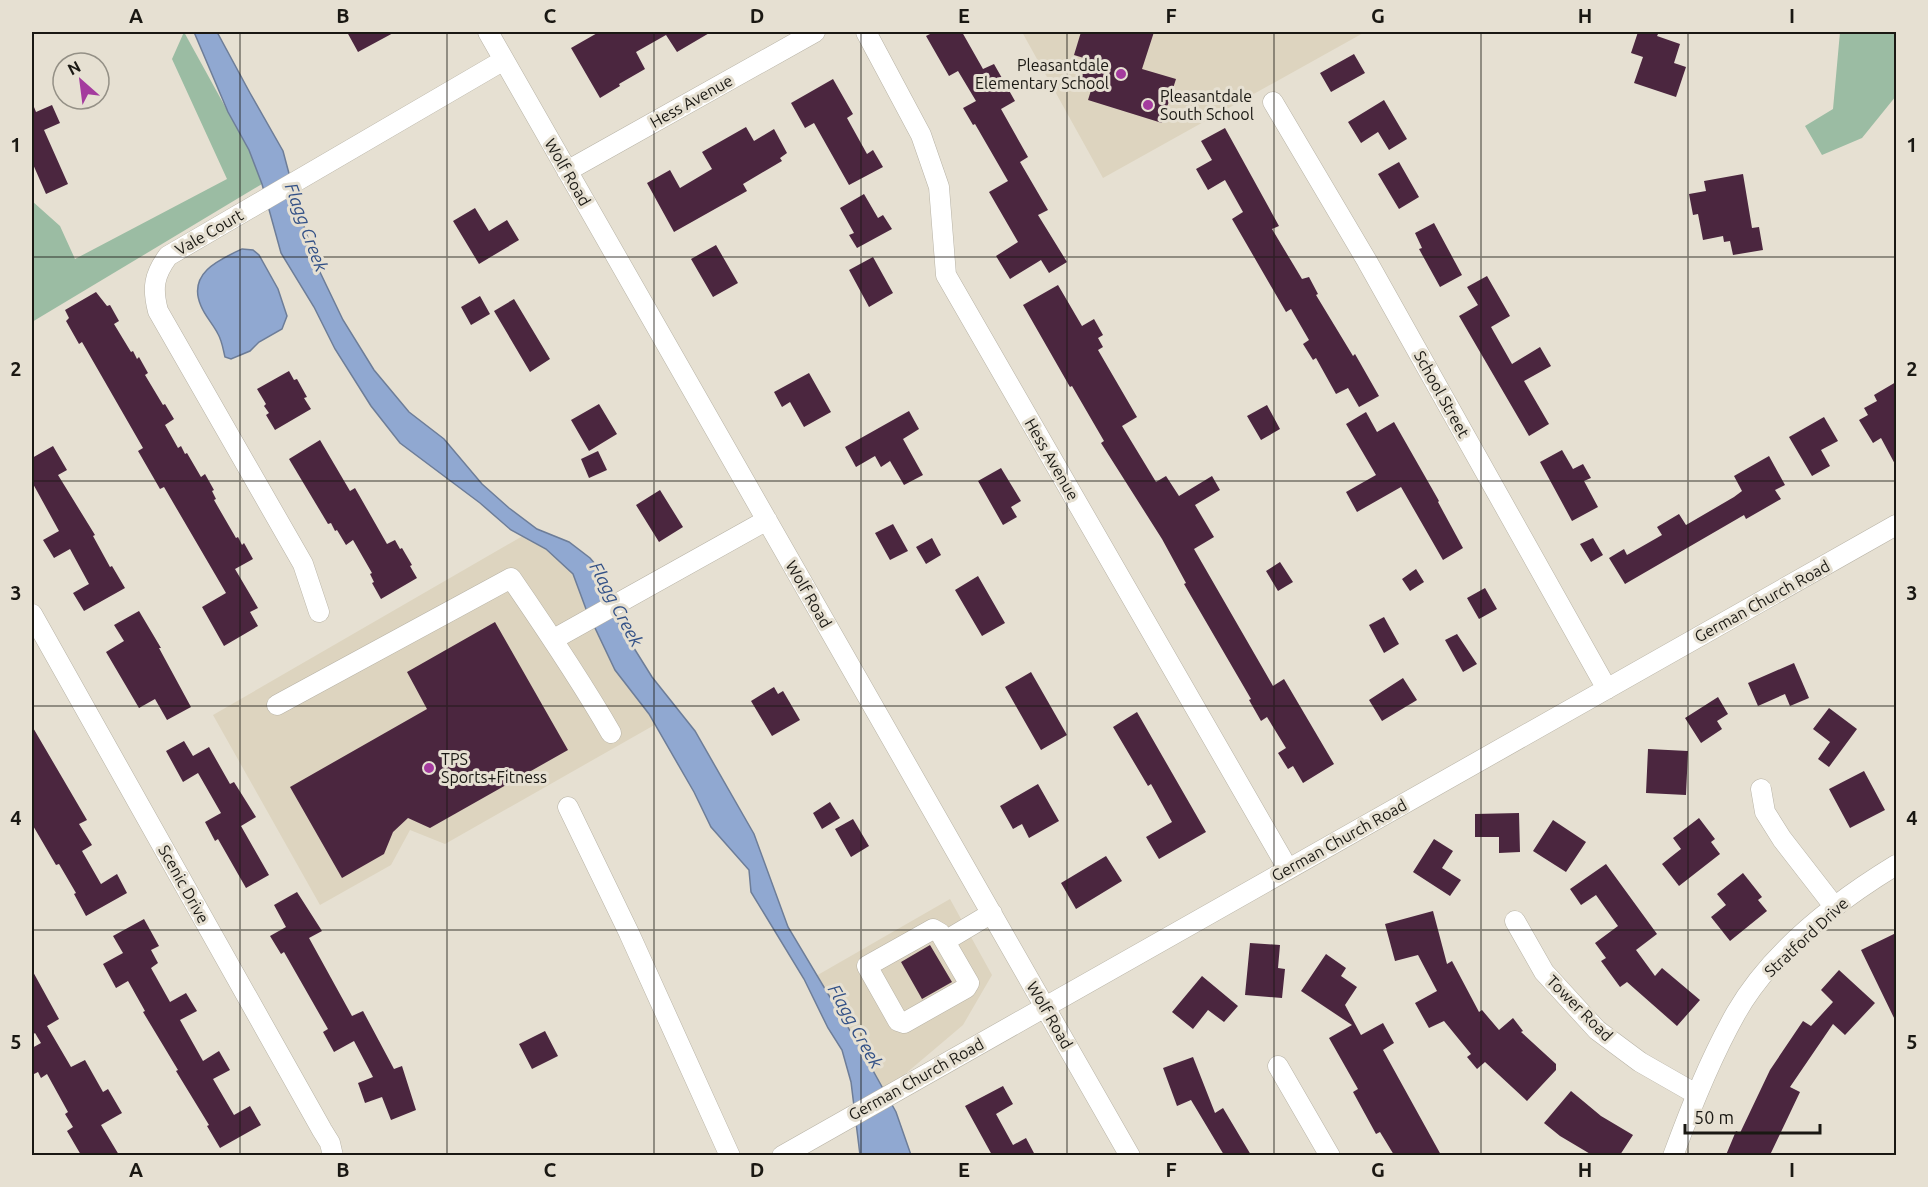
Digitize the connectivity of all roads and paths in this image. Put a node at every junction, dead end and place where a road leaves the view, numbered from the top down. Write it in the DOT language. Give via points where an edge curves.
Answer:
graph roads {
  1 [pos="488,32"];
  2 [pos="815,32"];
  3 [pos="866,32"];
  4 [pos="504,60"];
  5 [pos="1273,102"];
  6 [pos="567,171"];
  7 [pos="767,520"];
  8 [pos="1896,525"];
  9 [pos="319,612"];
  10 [pos="32,614"];
  11 [pos="561,634"];
  12 [pos="1607,688"];
  13 [pos="277,705"];
  14 [pos="611,733"];
  15 [pos="1761,789"];
  16 [pos="568,807"];
  17 [pos="1896,866"];
  18 [pos="1287,869"];
  19 [pos="1834,906"];
  20 [pos="992,913"];
  21 [pos="1515,921"];
  22 [pos="943,937"];
  23 [pos="1045,1006"];
  24 [pos="1278,1065"];
  25 [pos="1696,1094"];
  26 [pos="333,1155"];
  27 [pos="730,1155"];
  28 [pos="782,1155"];
  29 [pos="1130,1155"];
  30 [pos="1330,1155"];
  31 [pos="1672,1155"];
  1 -- 4 [label="street, Wolf Road"];
  2 -- 6 [label="street, Hess Avenue"];
  3 -- 18 [label="street, Hess Avenue" via="921,135 939,187 946,275"];
  4 -- 6 [label="street, Wolf Road"];
  4 -- 9 [label="street, Vale Court" via="168,256 158,269 154,294 158,310 303,564"];
  5 -- 12 [label="street, School Street"];
  6 -- 7 [label="street, Wolf Road"];
  7 -- 11 [label="street"];
  7 -- 20 [label="street, Wolf Road"];
  8 -- 12 [label="street, German Church Road"];
  10 -- 26 [label="street, Scenic Drive"];
  11 -- 13 [label="street" via="511,578"];
  11 -- 14 [label="street" via="583,685"];
  12 -- 18 [label="street, German Church Road"];
  15 -- 19 [label="street" via="1765,812"];
  16 -- 27 [label="street"];
  17 -- 19 [label="street, Stratford Drive"];
  18 -- 23 [label="street, German Church Road"];
  19 -- 25 [label="street, Stratford Drive" via="1761,978 1737,1012"];
  20 -- 22 [label="street"];
  20 -- 23 [label="street, Wolf Road"];
  21 -- 25 [label="street, Tower Road" via="1544,972 1597,1030 1640,1062"];
  22 -- 22 [label="street" via="969,983 904,1023 898,1021 867,966 933,929"];
  23 -- 28 [label="street, German Church Road"];
  23 -- 29 [label="street, Wolf Road"];
  24 -- 30 [label="street"];
  25 -- 31 [label="street, Stratford Drive"];
}
